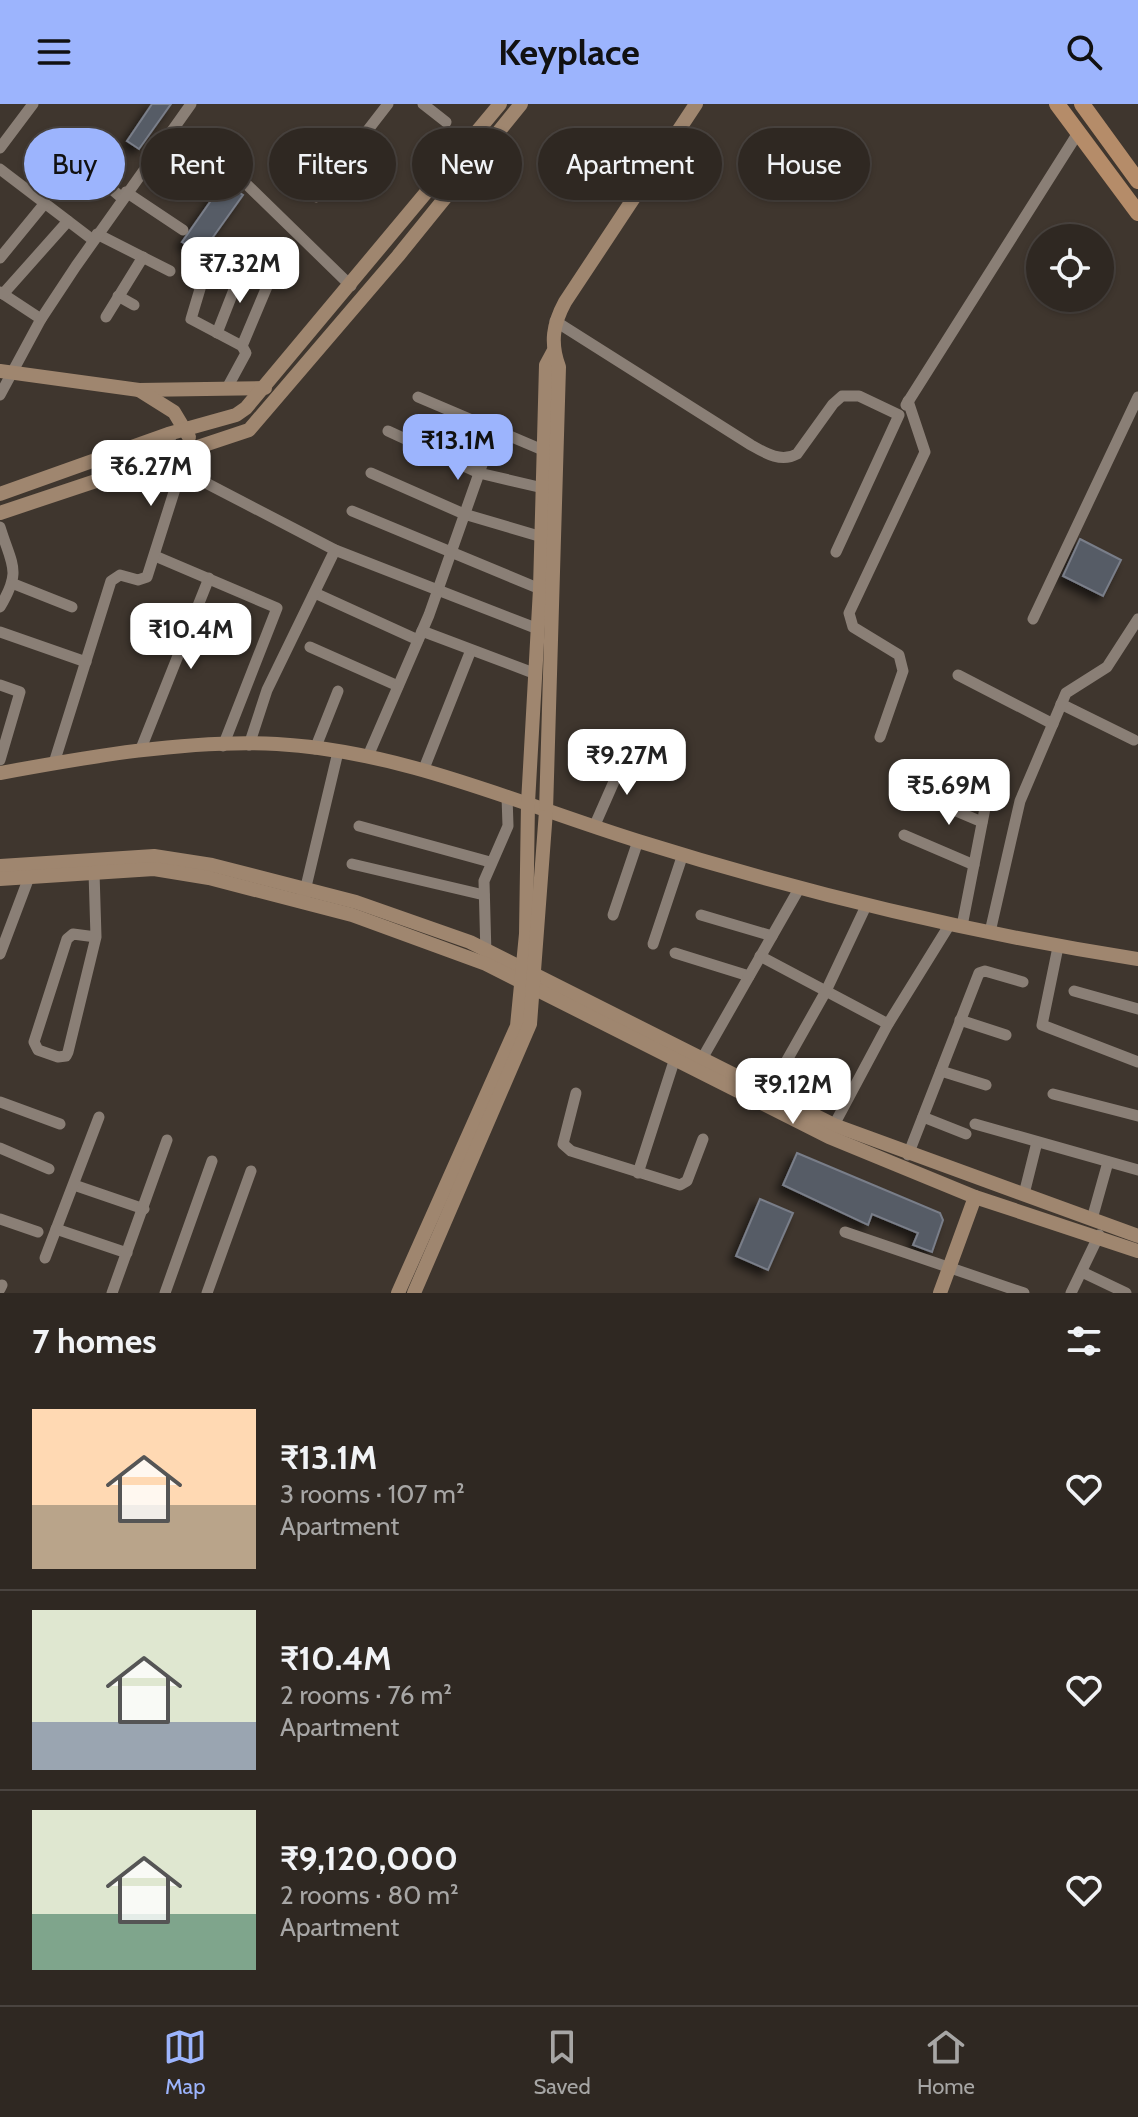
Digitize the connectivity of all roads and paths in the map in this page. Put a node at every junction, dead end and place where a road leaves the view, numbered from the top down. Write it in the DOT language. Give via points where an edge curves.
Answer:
graph roads {
  1 [pos="33,104"];
  2 [pos="191,104"];
  3 [pos="388,104"];
  4 [pos="423,104"];
  5 [pos="500,104"];
  6 [pos="521,104"];
  7 [pos="696,104"];
  8 [pos="1057,104"];
  9 [pos="1082,104"];
  10 [pos="446,122"];
  11 [pos="173,128"];
  12 [pos="369,128"];
  13 [pos="1078,133"];
  14 [pos="0,148"];
  15 [pos="0,169"];
  16 [pos="141,171"];
  17 [pos="1138,181"];
  18 [pos="253,191"];
  19 [pos="125,194"];
  20 [pos="125,196"];
  21 [pos="121,200"];
  22 [pos="45,203"];
  23 [pos="1138,213"];
  24 [pos="68,221"];
  25 [pos="183,230"];
  26 [pos="95,237"];
  27 [pos="143,257"];
  28 [pos="0,258"];
  29 [pos="170,271"];
  30 [pos="271,277"];
  31 [pos="237,282"];
  32 [pos="351,286"];
  33 [pos="200,289"];
  34 [pos="2,293"];
  35 [pos="118,296"];
  36 [pos="134,305"];
  37 [pos="106,317"];
  38 [pos="41,319"];
  39 [pos="555,321"];
  40 [pos="217,333"];
  41 [pos="242,346"];
  42 [pos="553,352"];
  43 [pos="7,371"];
  44 [pos="227,388"];
  45 [pos="265,388"];
  46 [pos="139,390"];
  47 [pos="0,395"];
  48 [pos="418,397"];
  49 [pos="1138,397"];
  50 [pos="908,401"];
  51 [pos="899,415"];
  52 [pos="495,428"];
  53 [pos="187,431"];
  54 [pos="388,431"];
  55 [pos="168,434"];
  56 [pos="193,448"];
  57 [pos="545,451"];
  58 [pos="175,454"];
  59 [pos="181,470"];
  60 [pos="371,473"];
  61 [pos="479,473"];
  62 [pos="543,488"];
  63 [pos="0,494"];
  64 [pos="352,511"];
  65 [pos="0,513"];
  66 [pos="464,514"];
  67 [pos="0,527"];
  68 [pos="542,537"];
  69 [pos="335,550"];
  70 [pos="450,552"];
  71 [pos="836,552"];
  72 [pos="155,556"];
  73 [pos="209,578"];
  74 [pos="14,584"];
  75 [pos="540,589"];
  76 [pos="437,591"];
  77 [pos="317,594"];
  78 [pos="0,607"];
  79 [pos="72,607"];
  80 [pos="1033,619"];
  81 [pos="1138,619"];
  82 [pos="538,629"];
  83 [pos="0,632"];
  84 [pos="420,636"];
  85 [pos="310,647"];
  86 [pos="471,650"];
  87 [pos="86,662"];
  88 [pos="536,674"];
  89 [pos="958,675"];
  90 [pos="0,685"];
  91 [pos="398,686"];
  92 [pos="338,691"];
  93 [pos="1061,704"];
  94 [pos="1053,724"];
  95 [pos="880,737"];
  96 [pos="1134,740"];
  97 [pos="249,745"];
  98 [pos="223,746"];
  99 [pos="315,749"];
  100 [pos="140,751"];
  101 [pos="338,752"];
  102 [pos="627,752"];
  103 [pos="368,756"];
  104 [pos="0,760"];
  105 [pos="54,763"];
  106 [pos="423,771"];
  107 [pos="0,773"];
  108 [pos="507,796"];
  109 [pos="930,800"];
  110 [pos="528,803"];
  111 [pos="986,803"];
  112 [pos="546,811"];
  113 [pos="982,822"];
  114 [pos="359,826"];
  115 [pos="594,827"];
  116 [pos="904,835"];
  117 [pos="638,841"];
  118 [pos="683,854"];
  119 [pos="490,862"];
  120 [pos="352,864"];
  121 [pos="974,865"];
  122 [pos="0,866"];
  123 [pos="31,871"];
  124 [pos="94,872"];
  125 [pos="0,879"];
  126 [pos="800,887"];
  127 [pos="304,895"];
  128 [pos="484,895"];
  129 [pos="866,906"];
  130 [pos="613,915"];
  131 [pos="701,915"];
  132 [pos="956,925"];
  133 [pos="990,932"];
  134 [pos="772,936"];
  135 [pos="96,937"];
  136 [pos="653,944"];
  137 [pos="1058,947"];
  138 [pos="675,953"];
  139 [pos="0,954"];
  140 [pos="760,956"];
  141 [pos="486,957"];
  142 [pos="1138,959"];
  143 [pos="521,974"];
  144 [pos="749,976"];
  145 [pos="536,982"];
  146 [pos="1023,982"];
  147 [pos="826,991"];
  148 [pos="1074,991"];
  149 [pos="1138,1009"];
  150 [pos="960,1020"];
  151 [pos="888,1024"];
  152 [pos="1006,1035"];
  153 [pos="676,1054"];
  154 [pos="1138,1062"];
  155 [pos="699,1064"];
  156 [pos="941,1071"];
  157 [pos="986,1085"];
  158 [pos="769,1092"];
  159 [pos="576,1093"];
  160 [pos="1053,1094"];
  161 [pos="0,1102"];
  162 [pos="1138,1116"];
  163 [pos="99,1117"];
  164 [pos="923,1117"];
  165 [pos="60,1124"];
  166 [pos="975,1124"];
  167 [pos="834,1125"];
  168 [pos="966,1134"];
  169 [pos="703,1139"];
  170 [pos="167,1140"];
  171 [pos="1037,1142"];
  172 [pos="0,1148"];
  173 [pos="908,1155"];
  174 [pos="212,1161"];
  175 [pos="1108,1162"];
  176 [pos="49,1169"];
  177 [pos="1138,1170"];
  178 [pos="251,1171"];
  179 [pos="638,1173"];
  180 [pos="74,1185"];
  181 [pos="1024,1194"];
  182 [pos="975,1197"];
  183 [pos="144,1209"];
  184 [pos="0,1219"];
  185 [pos="1092,1219"];
  186 [pos="56,1229"];
  187 [pos="38,1232"];
  188 [pos="845,1232"];
  189 [pos="1099,1235"];
  190 [pos="1138,1236"];
  191 [pos="1138,1251"];
  192 [pos="127,1253"];
  193 [pos="45,1258"];
  194 [pos="950,1267"];
  195 [pos="1082,1272"];
  196 [pos="112,1293"];
  197 [pos="165,1293"];
  198 [pos="207,1293"];
  199 [pos="398,1293"];
  200 [pos="414,1293"];
  201 [pos="940,1293"];
  202 [pos="1024,1293"];
  203 [pos="1071,1293"];
  204 [pos="1126,1293"];
  1 -- 14 [label="street"];
  2 -- 11 [label="street"];
  3 -- 12 [label="street"];
  4 -- 10 [label="street"];
  5 -- 32 [label="street"];
  6 -- 56 [label="street" via="263,417 234,438"];
  7 -- 39 [label="street"];
  8 -- 13 [label="main road"];
  9 -- 17 [label="main road"];
  13 -- 23 [label="main road"];
  13 -- 50 [label="street"];
  15 -- 22 [label="street"];
  16 -- 19 [label="street"];
  18 -- 32 [label="street"];
  20 -- 25 [label="street"];
  21 -- 26 [label="street"];
  22 -- 24 [label="street"];
  22 -- 28 [label="street"];
  24 -- 26 [label="street"];
  24 -- 34 [label="street"];
  26 -- 27 [label="street"];
  26 -- 38 [label="street"];
  27 -- 29 [label="street"];
  27 -- 35 [label="street"];
  30 -- 41 [label="street"];
  31 -- 40 [label="street"];
  32 -- 45 [label="street"];
  33 -- 40 [label="street" via="191,319"];
  34 -- 38 [label="street"];
  35 -- 36 [label="street"];
  35 -- 37 [label="street"];
  38 -- 43 [label="street"];
  39 -- 42 [label="street"];
  39 -- 51 [label="street" via="778,458 797,454 842,396 859,396"];
  40 -- 41 [label="street"];
  41 -- 44 [label="street" via="244,358"];
  42 -- 57 [label="street" via="546,365"];
  42 -- 112 [label="street" via="559,367"];
  43 -- 46 [label="street"];
  43 -- 47 [label="street"];
  44 -- 45 [label="street"];
  44 -- 46 [label="street"];
  45 -- 53 [label="street" via="236,415"];
  46 -- 53 [label="street" via="174,412"];
  48 -- 52 [label="street"];
  49 -- 80 [label="street"];
  50 -- 51 [label="street"];
  50 -- 95 [label="street" via="925,452 849,613 853,627 899,655 903,671"];
  51 -- 71 [label="street"];
  52 -- 57 [label="street"];
  52 -- 61 [label="street"];
  53 -- 55 [label="street"];
  53 -- 56 [label="street"];
  54 -- 61 [label="street"];
  55 -- 58 [label="street"];
  55 -- 63 [label="street"];
  56 -- 58 [label="street"];
  57 -- 62 [label="street"];
  58 -- 59 [label="street"];
  58 -- 65 [label="street"];
  59 -- 69 [label="street"];
  59 -- 72 [label="street"];
  60 -- 66 [label="street"];
  61 -- 62 [label="street"];
  61 -- 66 [label="street"];
  62 -- 68 [label="street"];
  64 -- 70 [label="street"];
  66 -- 68 [label="street"];
  66 -- 70 [label="street"];
  67 -- 74 [label="street"];
  68 -- 75 [label="street"];
  69 -- 76 [label="street"];
  69 -- 77 [label="street"];
  70 -- 75 [label="street"];
  70 -- 76 [label="street"];
  72 -- 73 [label="street"];
  72 -- 87 [label="street" via="143,580 114,577"];
  73 -- 98 [label="street" via="277,608"];
  73 -- 100 [label="street"];
  74 -- 78 [label="street"];
  74 -- 79 [label="street"];
  75 -- 82 [label="street"];
  76 -- 82 [label="street"];
  76 -- 84 [label="street"];
  77 -- 84 [label="street"];
  77 -- 97 [label="street" via="267,690"];
  81 -- 93 [label="street" via="1107,667 1066,693"];
  82 -- 88 [label="street"];
  83 -- 87 [label="street"];
  84 -- 86 [label="street"];
  84 -- 91 [label="street"];
  85 -- 91 [label="street"];
  86 -- 88 [label="street"];
  86 -- 106 [label="street"];
  87 -- 105 [label="street"];
  88 -- 110 [label="street"];
  89 -- 94 [label="street"];
  90 -- 104 [label="street" via="20,692"];
  91 -- 103 [label="street"];
  92 -- 99 [label="street"];
  93 -- 94 [label="street"];
  93 -- 96 [label="street"];
  94 -- 133 [label="street" via="1020,801"];
  97 -- 98 [label="street"];
  97 -- 99 [label="street"];
  98 -- 100 [label="street"];
  99 -- 101 [label="street"];
  100 -- 105 [label="street"];
  101 -- 103 [label="street"];
  101 -- 127 [label="street"];
  102 -- 115 [label="street"];
  103 -- 106 [label="street"];
  105 -- 107 [label="street"];
  106 -- 108 [label="street"];
  108 -- 110 [label="street"];
  108 -- 119 [label="street" via="508,826"];
  109 -- 113 [label="street"];
  110 -- 112 [label="street"];
  110 -- 143 [label="street"];
  111 -- 113 [label="street"];
  112 -- 115 [label="street"];
  112 -- 145 [label="street"];
  113 -- 121 [label="street"];
  114 -- 119 [label="street"];
  115 -- 117 [label="street"];
  116 -- 121 [label="street"];
  117 -- 118 [label="street"];
  117 -- 130 [label="street"];
  118 -- 126 [label="street"];
  118 -- 136 [label="street"];
  119 -- 128 [label="street"];
  120 -- 128 [label="street"];
  121 -- 132 [label="street"];
  122 -- 123 [label="street"];
  123 -- 124 [label="street"];
  123 -- 125 [label="street"];
  123 -- 127 [label="street" via="154,856 212,865"];
  123 -- 139 [label="street"];
  124 -- 127 [label="street" via="182,872"];
  124 -- 135 [label="street"];
  126 -- 129 [label="street"];
  126 -- 134 [label="street"];
  127 -- 141 [label="street"];
  128 -- 141 [label="street"];
  129 -- 132 [label="street"];
  129 -- 147 [label="street"];
  131 -- 134 [label="street"];
  132 -- 133 [label="street"];
  132 -- 151 [label="street"];
  133 -- 137 [label="street"];
  134 -- 140 [label="street"];
  135 -- 135 [label="street" via="73,934 67,939 34,1042 38,1050 66,1056"];
  137 -- 142 [label="street"];
  137 -- 154 [label="street" via="1042,1025"];
  138 -- 144 [label="street"];
  140 -- 144 [label="street"];
  140 -- 147 [label="street"];
  141 -- 143 [label="street"];
  143 -- 145 [label="street"];
  143 -- 199 [label="street" via="512,1038"];
  144 -- 155 [label="street"];
  145 -- 153 [label="street"];
  145 -- 200 [label="street" via="528,1033"];
  146 -- 150 [label="street" via="979,973"];
  147 -- 151 [label="street"];
  147 -- 158 [label="street"];
  148 -- 149 [label="street"];
  150 -- 152 [label="street"];
  150 -- 156 [label="street"];
  151 -- 167 [label="street"];
  153 -- 155 [label="street"];
  153 -- 179 [label="street"];
  155 -- 158 [label="street"];
  155 -- 182 [label="street" via="829,1137"];
  156 -- 157 [label="street"];
  156 -- 164 [label="street"];
  158 -- 167 [label="street"];
  159 -- 179 [label="street" via="564,1148"];
  160 -- 162 [label="street"];
  161 -- 165 [label="street"];
  163 -- 180 [label="street"];
  164 -- 168 [label="street"];
  164 -- 173 [label="street"];
  166 -- 171 [label="street"];
  167 -- 173 [label="street"];
  169 -- 179 [label="street" via="684,1184"];
  170 -- 183 [label="street"];
  171 -- 175 [label="street"];
  171 -- 181 [label="street"];
  172 -- 176 [label="street"];
  173 -- 181 [label="street"];
  174 -- 197 [label="street"];
  175 -- 177 [label="street"];
  175 -- 185 [label="street"];
  178 -- 198 [label="street"];
  180 -- 183 [label="street"];
  180 -- 186 [label="street"];
  181 -- 185 [label="street"];
  182 -- 189 [label="street"];
  182 -- 194 [label="street"];
  183 -- 192 [label="street"];
  184 -- 187 [label="street"];
  185 -- 190 [label="street"];
  186 -- 192 [label="street"];
  186 -- 193 [label="street"];
  188 -- 194 [label="street"];
  189 -- 191 [label="street"];
  189 -- 195 [label="street"];
  192 -- 196 [label="street"];
  194 -- 201 [label="street"];
  194 -- 202 [label="street"];
  195 -- 203 [label="street"];
  195 -- 204 [label="street"];
}
